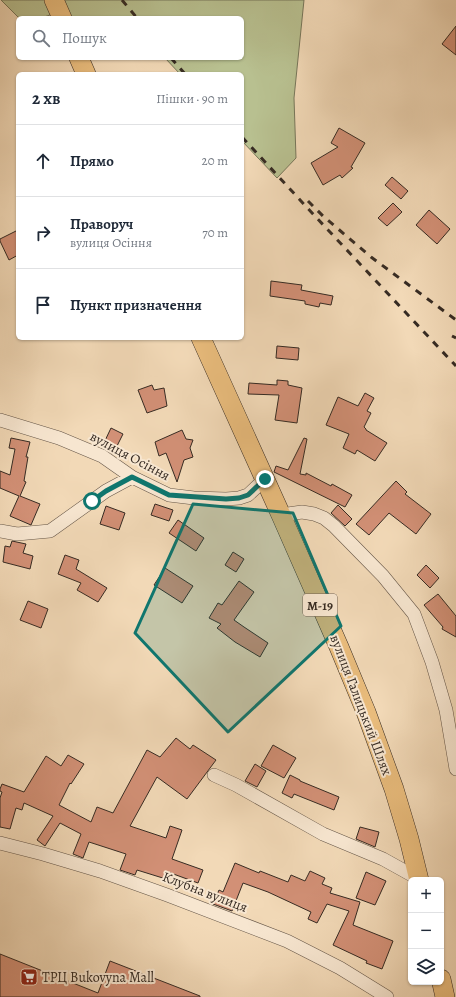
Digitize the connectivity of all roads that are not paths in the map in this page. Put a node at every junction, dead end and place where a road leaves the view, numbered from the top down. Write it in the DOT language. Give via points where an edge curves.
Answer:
graph roads {
  1 [pos="54,0"];
  2 [pos="61,16"];
  3 [pos="80,60"];
  4 [pos="85,72"];
  5 [pos="202,340"];
  6 [pos="0,420"];
  7 [pos="132,477"];
  8 [pos="265,479"];
  9 [pos="281,514"];
  10 [pos="0,532"];
  11 [pos="451,712"];
  12 [pos="456,769"];
  13 [pos="214,775"];
  14 [pos="0,843"];
  15 [pos="414,877"];
  16 [pos="418,877"];
  17 [pos="442,985"];
  18 [pos="387,997"];
  19 [pos="445,997"];
  1 -- 2 [label="highway"];
  3 -- 4 [label="highway"];
  5 -- 8 [label="highway, вулиця Галицький Шлях / М-19"];
  6 -- 7 [label="street, вулиця Осіння" via="59,438 102,456"];
  7 -- 8 [label="street, вулиця Осіння" via="169,495 226,499 248,495"];
  7 -- 10 [label="street" via="106,491 50,531 17,534"];
  8 -- 9 [label="highway, вулиця Галицький Шлях / М-19"];
  9 -- 11 [label="street" via="302,512 324,518 383,576 414,614"];
  9 -- 16 [label="highway, вулиця Галицький Шлях / М-19" via="366,712 394,789"];
  11 -- 12 [label="street"];
  13 -- 15 [label="street" via="323,834 383,860"];
  14 -- 18 [label="street, Клубна вулиця" via="100,871 287,941 340,968"];
  17 -- 19 [label="highway"];
}
